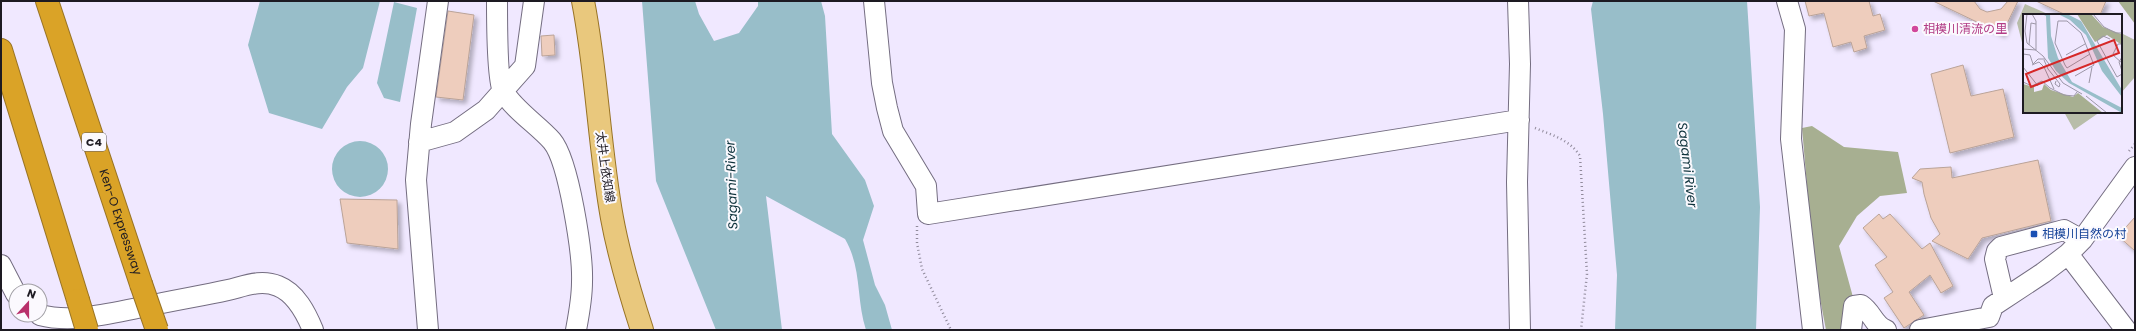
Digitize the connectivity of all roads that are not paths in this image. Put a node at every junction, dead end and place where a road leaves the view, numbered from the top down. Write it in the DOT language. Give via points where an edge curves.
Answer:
graph roads {
  1 [pos="47,1"];
  2 [pos="438,1"];
  3 [pos="534,1"];
  4 [pos="583,1"];
  5 [pos="874,1"];
  6 [pos="1518,1"];
  7 [pos="1787,1"];
  8 [pos="494,4"];
  9 [pos="1,50"];
  10 [pos="503,91"];
  11 [pos="1518,120"];
  12 [pos="419,142"];
  13 [pos="2135,167"];
  14 [pos="2082,240"];
  15 [pos="2068,254"];
  16 [pos="1,265"];
  17 [pos="10,283"];
  18 [pos="2004,298"];
  19 [pos="48,316"];
  20 [pos="1993,324"];
  21 [pos="87,330"];
  22 [pos="157,330"];
  23 [pos="313,330"];
  24 [pos="428,330"];
  25 [pos="576,330"];
  26 [pos="642,330"];
  27 [pos="1520,330"];
  28 [pos="1814,330"];
  29 [pos="1851,330"];
  30 [pos="1886,330"];
  31 [pos="1920,330"];
  32 [pos="2126,330"];
  1 -- 22 [label="highway, Ken-O Expressway / C4, bridge"];
  2 -- 12 [label="street"];
  3 -- 10 [label="street" via="525,66"];
  4 -- 26 [label="main road, 太井上依知線" via="612,219 626,281"];
  5 -- 11 [label="street" via="882,84 887,108 893,131 926,186 928,214"];
  6 -- 11 [label="street"];
  7 -- 28 [label="street" via="1795,29 1791,139"];
  8 -- 10 [label="street"];
  9 -- 21 [label="highway, bridge"];
  10 -- 12 [label="street" via="486,110 455,132"];
  10 -- 25 [label="street" via="553,142 564,164 577,230 583,280 581,309"];
  11 -- 27 [label="street"];
  12 -- 24 [label="street" via="416,180"];
  13 -- 14 [label="street"];
  14 -- 15 [label="street"];
  14 -- 18 [label="street" via="2064,230 2002,247 1995,254 1995,259"];
  15 -- 18 [label="street" via="2025,286"];
  15 -- 32 [label="street"];
  16 -- 17 [label="street"];
  18 -- 20 [label="street" via="1993,306"];
  19 -- 23 [label="street" via="67,319 110,313 230,290 258,282 279,286 293,296 306,314"];
  20 -- 31 [label="street"];
  29 -- 30 [label="street" via="1854,306 1861,305 1867,308 1875,323"];
}
